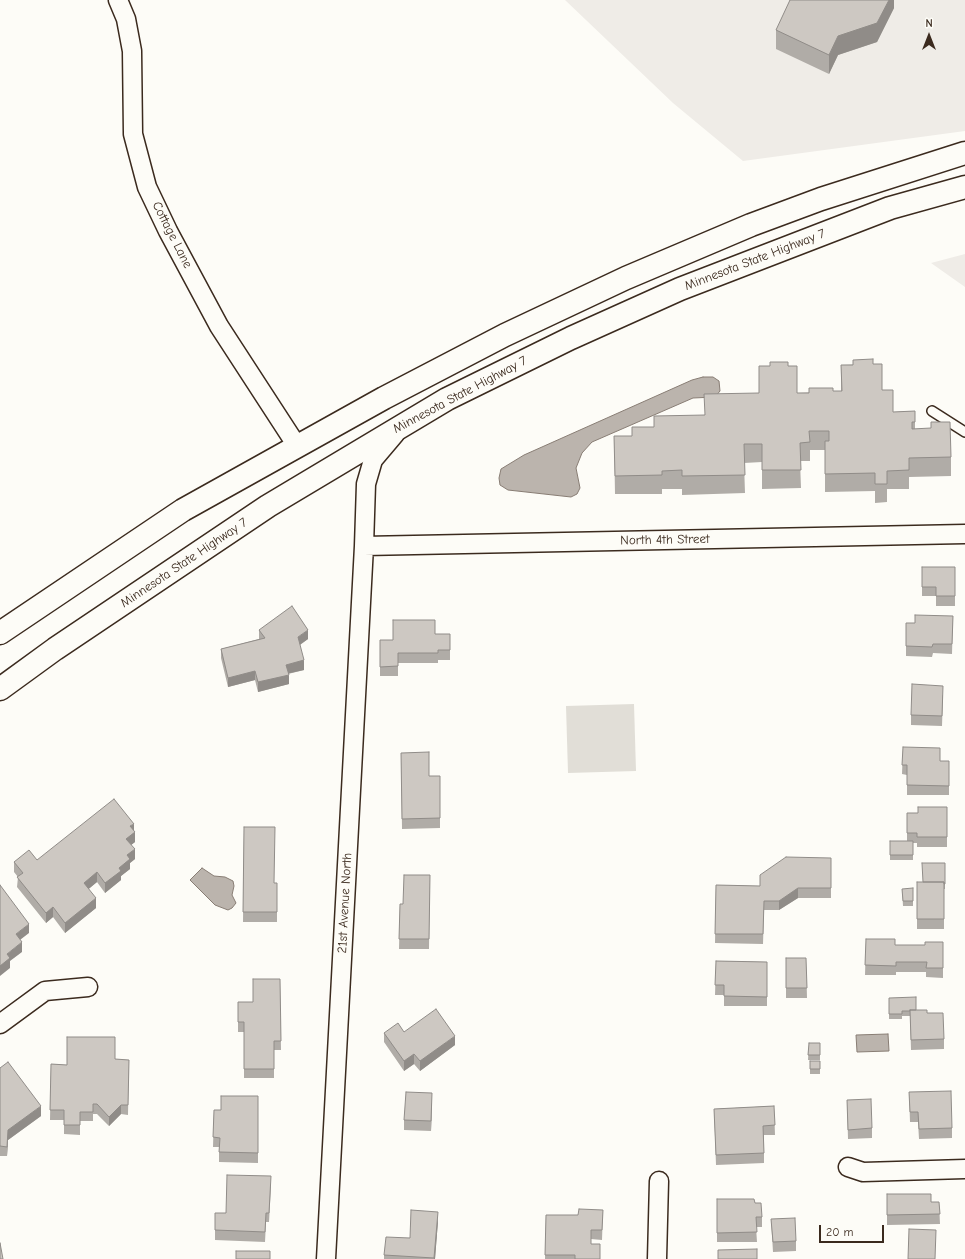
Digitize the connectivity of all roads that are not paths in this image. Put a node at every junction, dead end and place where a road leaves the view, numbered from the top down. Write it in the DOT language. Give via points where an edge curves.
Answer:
graph roads {
  1 [pos="118,0"];
  2 [pos="965,153"];
  3 [pos="965,187"];
  4 [pos="932,411"];
  5 [pos="403,425"];
  6 [pos="965,432"];
  7 [pos="297,446"];
  8 [pos="965,534"];
  9 [pos="364,546"];
  10 [pos="0,633"];
  11 [pos="0,689"];
  12 [pos="88,987"];
  13 [pos="0,1024"];
  14 [pos="848,1167"];
  15 [pos="965,1169"];
  16 [pos="658,1181"];
  17 [pos="326,1259"];
  18 [pos="657,1259"];
  1 -- 7 [label="street, Cottage Lane" via="126,19 132,51 133,134 147,187 219,326"];
  2 -- 7 [label="highway" via="821,199 751,225 640,272 446,364"];
  3 -- 5 [label="highway, Minnesota State Highway 7" via="890,208 680,289 503,371"];
  4 -- 6 [label="lane"];
  5 -- 9 [label="street, 21st Avenue North" via="373,460 366,484"];
  5 -- 11 [label="highway, Minnesota State Highway 7" via="268,506 55,649"];
  7 -- 10 [label="highway" via="184,510"];
  8 -- 9 [label="street, North 4th Street"];
  9 -- 17 [label="street, 21st Avenue North"];
  12 -- 13 [label="street" via="45,991"];
  14 -- 15 [label="street" via="862,1172"];
  16 -- 18 [label="street"];
}
